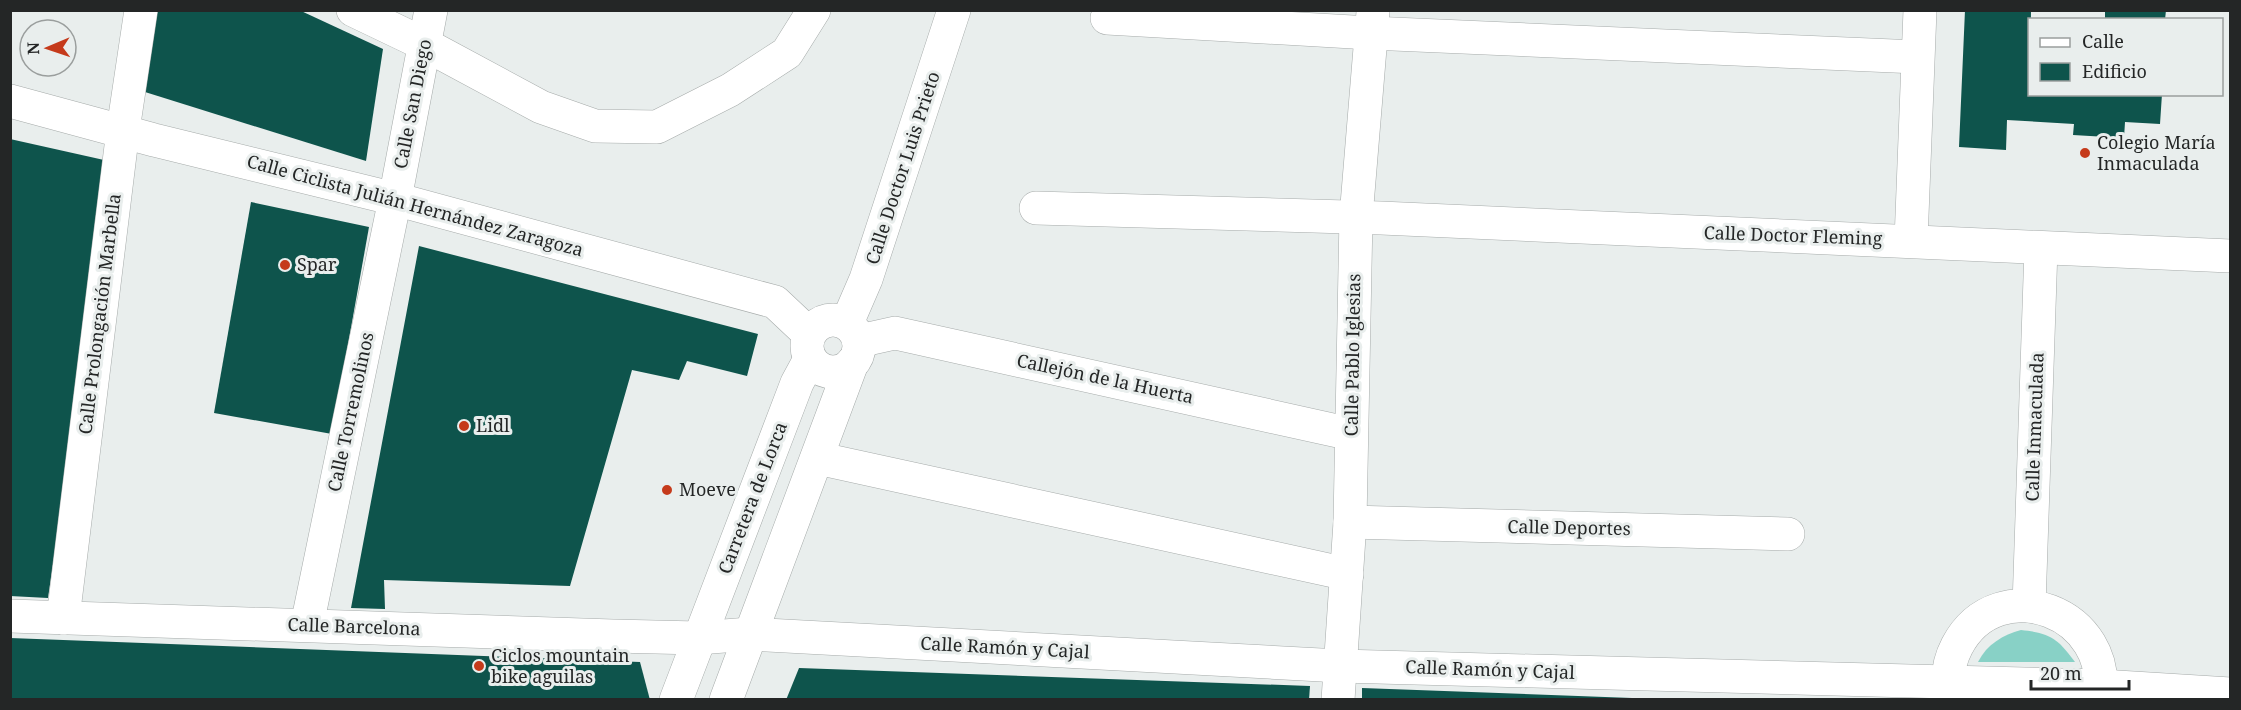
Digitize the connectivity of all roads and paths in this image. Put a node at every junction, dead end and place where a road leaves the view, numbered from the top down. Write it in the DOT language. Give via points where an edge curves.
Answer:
graph roads {
  1 [pos="141,10"];
  2 [pos="353,10"];
  3 [pos="431,10"];
  4 [pos="814,10"];
  5 [pos="954,10"];
  6 [pos="1920,10"];
  7 [pos="1107,18"];
  8 [pos="1372,22"];
  9 [pos="424,44"];
  10 [pos="1917,57"];
  11 [pos="10,101"];
  12 [pos="123,130"];
  13 [pos="395,199"];
  14 [pos="1036,208"];
  15 [pos="1356,217"];
  16 [pos="1911,241"];
  17 [pos="2041,248"];
  18 [pos="2230,256"];
  19 [pos="852,342"];
  20 [pos="809,346"];
  21 [pos="1352,434"];
  22 [pos="817,458"];
  23 [pos="1350,522"];
  24 [pos="1788,534"];
  25 [pos="1347,574"];
  26 [pos="2029,606"];
  27 [pos="10,616"];
  28 [pos="63,618"];
  29 [pos="306,625"];
  30 [pos="750,634"];
  31 [pos="698,638"];
  32 [pos="1340,666"];
  33 [pos="1949,691"];
  34 [pos="2100,693"];
  35 [pos="2230,694"];
  36 [pos="676,699"];
  37 [pos="726,699"];
  38 [pos="1338,699"];
  1 -- 12 [label="street, Calle Prolongación Marbella"];
  2 -- 9 [label="street"];
  3 -- 9 [label="street, Calle San Diego"];
  4 -- 9 [label="street" via="787,52 730,90 657,127 596,126 541,107"];
  5 -- 19 [label="street, Calle Doctor Luis Prieto" via="866,279"];
  6 -- 10 [label="street"];
  7 -- 8 [label="street"];
  8 -- 10 [label="street"];
  8 -- 15 [label="street, Calle Pablo Iglesias"];
  9 -- 13 [label="street, Calle San Diego"];
  10 -- 16 [label="street"];
  11 -- 12 [label="street, Calle Ciclista Julián Hernández Zaragoza"];
  12 -- 13 [label="street, Calle Ciclista Julián Hernández Zaragoza"];
  12 -- 28 [label="street, Calle Prolongación Marbella"];
  13 -- 20 [label="street, Calle Ciclista Julián Hernández Zaragoza" via="775,302"];
  13 -- 29 [label="street, Calle Torremolinos"];
  14 -- 15 [label="street, Calle Doctor Fleming"];
  15 -- 16 [label="street, Calle Doctor Fleming"];
  15 -- 21 [label="street, Calle Pablo Iglesias"];
  16 -- 17 [label="street, Calle Doctor Fleming"];
  17 -- 18 [label="street, Calle Doctor Fleming"];
  17 -- 26 [label="street, Calle Inmaculada"];
  19 -- 20 [label="street" via="837,319 825,320 814,326"];
  19 -- 20 [label="street" via="843,370 833,372 821,370"];
  19 -- 21 [label="street, Callejón de la Huerta" via="895,333"];
  19 -- 22 [label="street"];
  20 -- 31 [label="street, Carretera de Lorca"];
  21 -- 23 [label="street, Calle Pablo Iglesias"];
  22 -- 25 [label="street"];
  22 -- 30 [label="street"];
  23 -- 24 [label="street, Calle Deportes"];
  23 -- 25 [label="street, Calle Pablo Iglesias"];
  25 -- 32 [label="street, Calle Pablo Iglesias"];
  26 -- 33 [label="street" via="2003,609 1970,628 1954,653"];
  26 -- 34 [label="street" via="2060,615 2089,641 2097,658"];
  27 -- 28 [label="street, Calle Barcelona"];
  28 -- 29 [label="street, Calle Barcelona"];
  29 -- 31 [label="street, Calle Barcelona"];
  30 -- 31 [label="street"];
  30 -- 32 [label="street, Calle Ramón y Cajal"];
  30 -- 37 [label="street"];
  31 -- 36 [label="street, Carretera de Lorca"];
  32 -- 33 [label="street, Calle Ramón y Cajal"];
  32 -- 38 [label="street, Calle Pablo Iglesias"];
  33 -- 34 [label="street, Calle Ramón y Cajal"];
  34 -- 35 [label="street, Calle Ramón y Cajal"];
}
